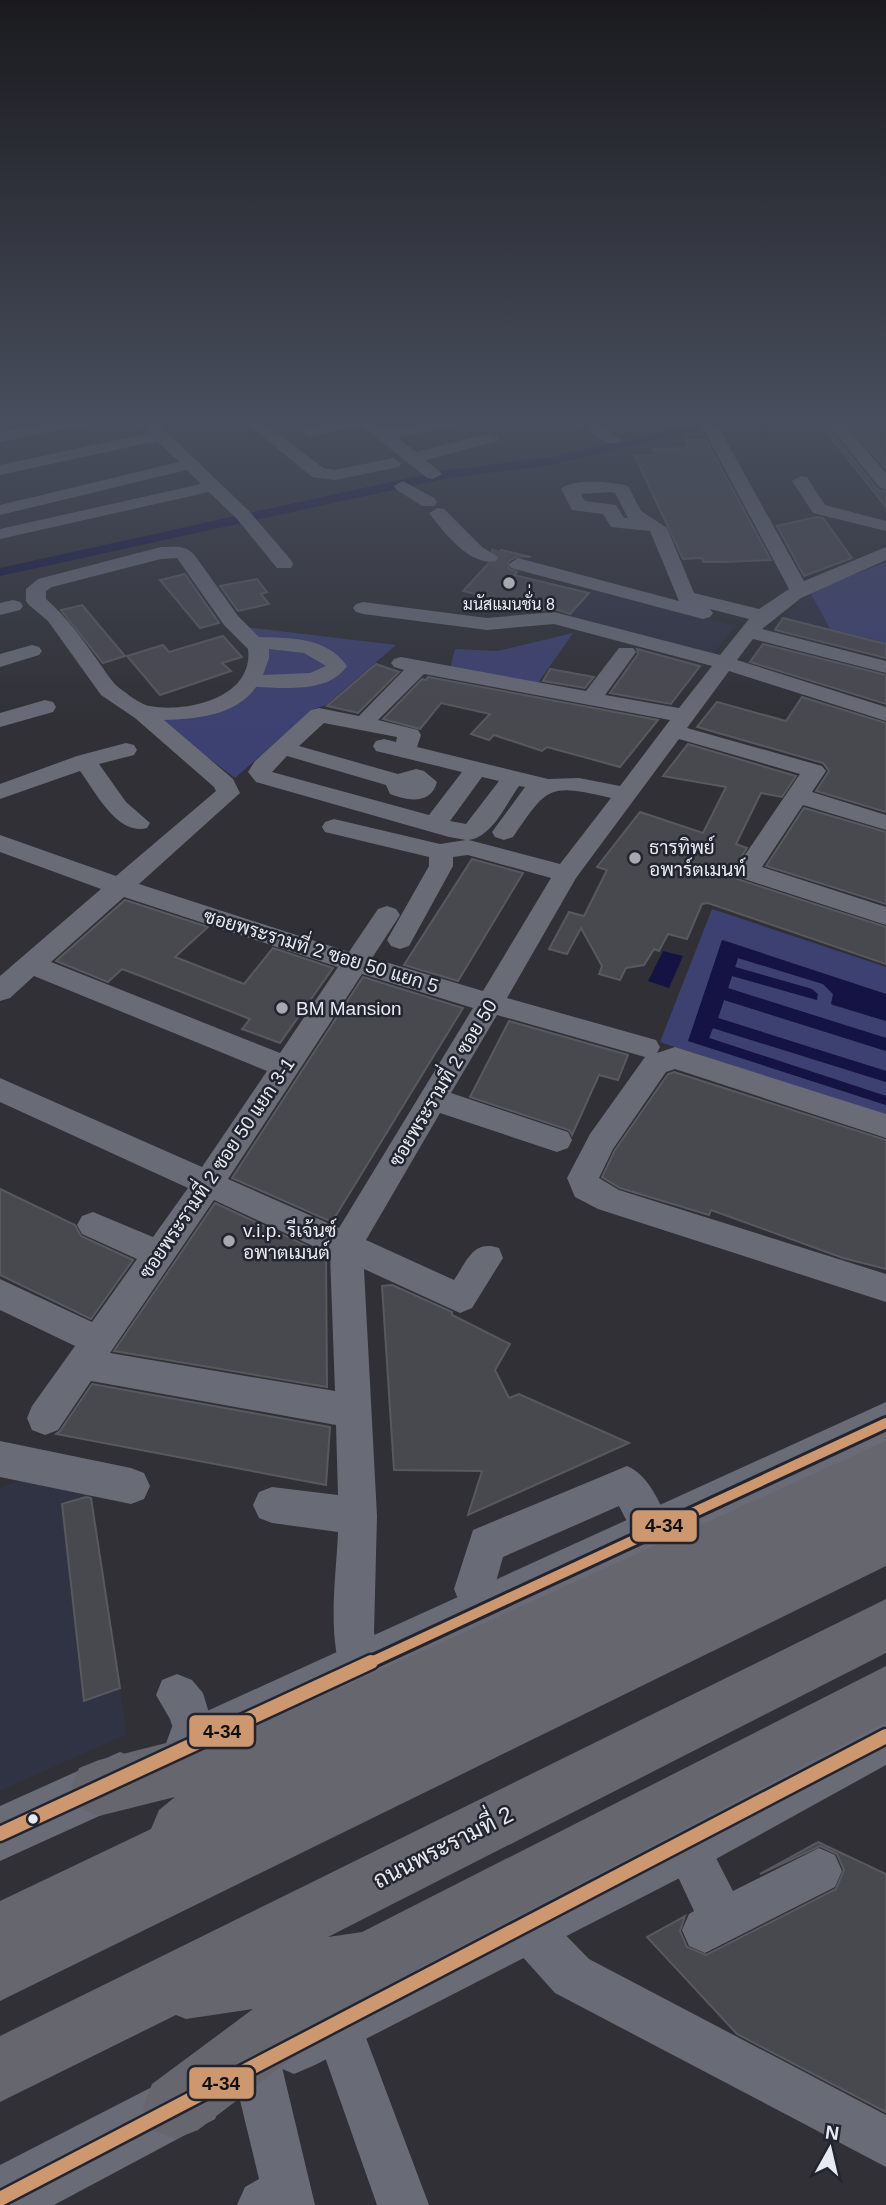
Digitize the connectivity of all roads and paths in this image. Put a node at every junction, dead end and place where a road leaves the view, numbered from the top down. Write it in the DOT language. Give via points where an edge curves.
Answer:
graph roads {
  1 [pos="54,522"];
  2 [pos="248,522"];
  3 [pos="447,522"];
  4 [pos="616,522"];
  5 [pos="641,522"];
  6 [pos="762,522"];
  7 [pos="645,525"];
  8 [pos="0,534"];
  9 [pos="886,553"];
  10 [pos="489,557"];
  11 [pos="284,564"];
  12 [pos="518,564"];
  13 [pos="799,589"];
  14 [pos="363,608"];
  15 [pos="430,617"];
  16 [pos="754,625"];
  17 [pos="418,639"];
  18 [pos="254,643"];
  19 [pos="32,651"];
  20 [pos="626,652"];
  21 [pos="0,661"];
  22 [pos="724,663"];
  23 [pos="886,667"];
  24 [pos="250,681"];
  25 [pos="591,699"];
  26 [pos="45,707"];
  27 [pos="144,713"];
  28 [pos="886,714"];
  29 [pos="370,716"];
  30 [pos="0,720"];
  31 [pos="679,724"];
  32 [pos="306,727"];
  33 [pos="361,740"];
  34 [pos="282,748"];
  35 [pos="126,750"];
  36 [pos="404,751"];
  37 [pos="435,758"];
  38 [pos="85,761"];
  39 [pos="342,764"];
  40 [pos="477,768"];
  41 [pos="513,777"];
  42 [pos="412,785"];
  43 [pos="548,786"];
  44 [pos="323,787"];
  45 [pos="0,792"];
  46 [pos="626,794"];
  47 [pos="799,796"];
  48 [pos="455,798"];
  49 [pos="390,812"];
  50 [pos="138,823"];
  51 [pos="886,823"];
  52 [pos="435,824"];
  53 [pos="334,827"];
  54 [pos="505,832"];
  55 [pos="0,843"];
  56 [pos="440,852"];
  57 [pos="566,874"];
  58 [pos="119,889"];
  59 [pos="886,916"];
  60 [pos="356,962"];
  61 [pos="30,964"];
  62 [pos="0,991"];
  63 [pos="491,1003"];
  64 [pos="646,1046"];
  65 [pos="286,1068"];
  66 [pos="0,1089"];
  67 [pos="434,1100"];
  68 [pos="886,1126"];
  69 [pos="557,1140"];
  70 [pos="208,1184"];
  71 [pos="708,1216"];
  72 [pos="93,1225"];
  73 [pos="346,1245"];
  74 [pos="158,1254"];
  75 [pos="487,1258"];
  76 [pos="872,1284"];
  77 [pos="0,1294"];
  78 [pos="90,1353"];
  79 [pos="353,1411"];
  80 [pos="44,1418"];
  81 [pos="886,1423"];
  82 [pos="0,1459"];
  83 [pos="886,1464"];
  84 [pos="131,1486"];
  85 [pos="886,1499"];
  86 [pos="272,1505"];
  87 [pos="358,1516"];
  88 [pos="886,1541"];
  89 [pos="671,1543"];
  90 [pos="886,1610"];
  91 [pos="886,1625"];
  92 [pos="360,1669"];
  93 [pos="886,1693"];
  94 [pos="177,1695"];
  95 [pos="886,1736"];
  96 [pos="292,1740"];
  97 [pos="197,1743"];
  98 [pos="99,1788"];
  99 [pos="0,1835"];
  100 [pos="685,1845"];
  101 [pos="819,1871"];
  102 [pos="122,1875"];
  103 [pos="526,1927"];
  104 [pos="0,1933"];
  105 [pos="367,1962"];
  106 [pos="0,1970"];
  107 [pos="153,1993"];
  108 [pos="337,2023"];
  109 [pos="0,2055"];
  110 [pos="256,2063"];
  111 [pos="0,2070"];
  112 [pos="175,2107"];
  113 [pos="886,2142"];
  114 [pos="0,2199"];
  115 [pos="280,2201"];
  116 [pos="403,2205"];
  1 -- 8 [label="street"];
  2 -- 11 [label="street"];
  3 -- 10 [label="street" via="475,551"];
  4 -- 7 [label="street"];
  5 -- 7 [label="street"];
  6 -- 13 [label="street"];
  7 -- 16 [label="street" via="658,528 686,597"];
  9 -- 13 [label="street, ซอยพระรามที่ 2 ซอย 50"];
  12 -- 16 [label="street"];
  13 -- 16 [label="street, ซอยพระรามที่ 2 ซอย 50"];
  14 -- 15 [label="street"];
  15 -- 17 [label="street"];
  15 -- 22 [label="street" via="503,625 555,618"];
  16 -- 22 [label="street, ซอยพระรามที่ 2 ซอย 50"];
  16 -- 23 [label="street"];
  18 -- 24 [label="street" via="259,658"];
  18 -- 24 [label="street" via="318,651 337,666 331,673 313,678"];
  18 -- 27 [label="street" via="226,616 182,552 161,552 39,586 40,607 55,617 109,690"];
  19 -- 21 [label="street"];
  20 -- 25 [label="street"];
  22 -- 28 [label="street"];
  22 -- 31 [label="street, ซอยพระรามที่ 2 ซอย 50"];
  24 -- 27 [label="street" via="223,704 205,710"];
  25 -- 29 [label="street" via="410,664"];
  25 -- 31 [label="street"];
  26 -- 30 [label="street"];
  27 -- 58 [label="street" via="225,785 228,793"];
  31 -- 46 [label="street, ซอยพระรามที่ 2 ซอย 50"];
  31 -- 47 [label="street" via="814,771"];
  32 -- 33 [label="street"];
  32 -- 34 [label="street"];
  32 -- 36 [label="street" via="319,715 393,729 410,735"];
  33 -- 36 [label="street"];
  33 -- 39 [label="street"];
  34 -- 39 [label="street"];
  34 -- 44 [label="street" via="263,766 260,772 264,777"];
  35 -- 38 [label="street"];
  36 -- 37 [label="street"];
  37 -- 40 [label="street"];
  37 -- 42 [label="street"];
  38 -- 45 [label="street"];
  38 -- 50 [label="street" via="118,807"];
  39 -- 42 [label="street"];
  39 -- 44 [label="street"];
  40 -- 41 [label="street"];
  40 -- 48 [label="street"];
  41 -- 43 [label="street"];
  41 -- 52 [label="street" via="472,832"];
  42 -- 48 [label="street"];
  42 -- 49 [label="street"];
  43 -- 46 [label="street" via="576,784"];
  43 -- 54 [label="street" via="530,796"];
  44 -- 49 [label="street"];
  46 -- 57 [label="street, ซอยพระรามที่ 2 ซอย 50"];
  47 -- 51 [label="street"];
  47 -- 59 [label="street" via="747,871"];
  48 -- 52 [label="street"];
  49 -- 52 [label="street"];
  53 -- 56 [label="street"];
  55 -- 58 [label="street, ซอยพระรามที่ 2 ซอย 50 แยก 5"];
  56 -- 57 [label="street" via="468,848"];
  56 -- 60 [label="street, ซอยพระรามที่ 2 ซอย 50 แยก 3-1" via="441,866 393,927"];
  57 -- 63 [label="street, ซอยพระรามที่ 2 ซอย 50"];
  58 -- 60 [label="street, ซอยพระรามที่ 2 ซอย 50 แยก 5"];
  58 -- 61 [label="street"];
  60 -- 63 [label="street, ซอยพระรามที่ 2 ซอย 50 แยก 5"];
  60 -- 65 [label="street, ซอยพระรามที่ 2 ซอย 50 แยก 3-1"];
  61 -- 62 [label="street"];
  61 -- 65 [label="street"];
  63 -- 64 [label="street, ซอยพระรามที่ 2 ซอย 50 แยก 5"];
  63 -- 67 [label="street, ซอยพระรามที่ 2 ซอย 50"];
  65 -- 70 [label="street, ซอยพระรามที่ 2 ซอย 50 แยก 3-1"];
  66 -- 70 [label="street"];
  67 -- 69 [label="street"];
  67 -- 73 [label="street, ซอยพระรามที่ 2 ซอย 50"];
  68 -- 76 [label="street" via="684,1060 664,1060 656,1064 601,1142 583,1178 586,1188 609,1200"];
  70 -- 73 [label="street"];
  70 -- 74 [label="street, ซอยพระรามที่ 2 ซอย 50 แยก 3-1"];
  71 -- 76 [label="street" via="813,1255"];
  72 -- 74 [label="street"];
  73 -- 75 [label="street" via="460,1298"];
  73 -- 79 [label="street"];
  74 -- 78 [label="street, ซอยพระรามที่ 2 ซอย 50 แยก 3-1"];
  77 -- 78 [label="street"];
  78 -- 79 [label="street"];
  78 -- 80 [label="street, ซอยพระรามที่ 2 ซอย 50 แยก 3-1"];
  79 -- 87 [label="street"];
  81 -- 89 [label="main road"];
  82 -- 84 [label="street"];
  83 -- 89 [label="highway"];
  85 -- 102 [label="highway"];
  86 -- 87 [label="street"];
  87 -- 92 [label="street" via="354,1632"];
  88 -- 106 [label="highway"];
  89 -- 92 [label="main road" via="483,1612"];
  89 -- 96 [label="highway"];
  90 -- 109 [label="highway"];
  91 -- 107 [label="highway, ถนนพระรามที่ 2"];
  92 -- 97 [label="main road"];
  93 -- 105 [label="highway"];
  94 -- 97 [label="street" via="187,1708"];
  95 -- 100 [label="main road"];
  96 -- 98 [label="highway"];
  96 -- 102 [label="highway"];
  97 -- 98 [label="main road"];
  98 -- 99 [label="main road"];
  100 -- 101 [label="street" via="715,1926"];
  100 -- 103 [label="main road"];
  102 -- 104 [label="highway"];
  103 -- 108 [label="main road"];
  103 -- 113 [label="street" via="572,1976"];
  105 -- 107 [label="highway"];
  105 -- 112 [label="highway"];
  107 -- 111 [label="highway, ถนนพระรามที่ 2"];
  108 -- 110 [label="main road"];
  108 -- 116 [label="street"];
  110 -- 112 [label="main road"];
  110 -- 115 [label="street"];
  112 -- 114 [label="main road"];
}
